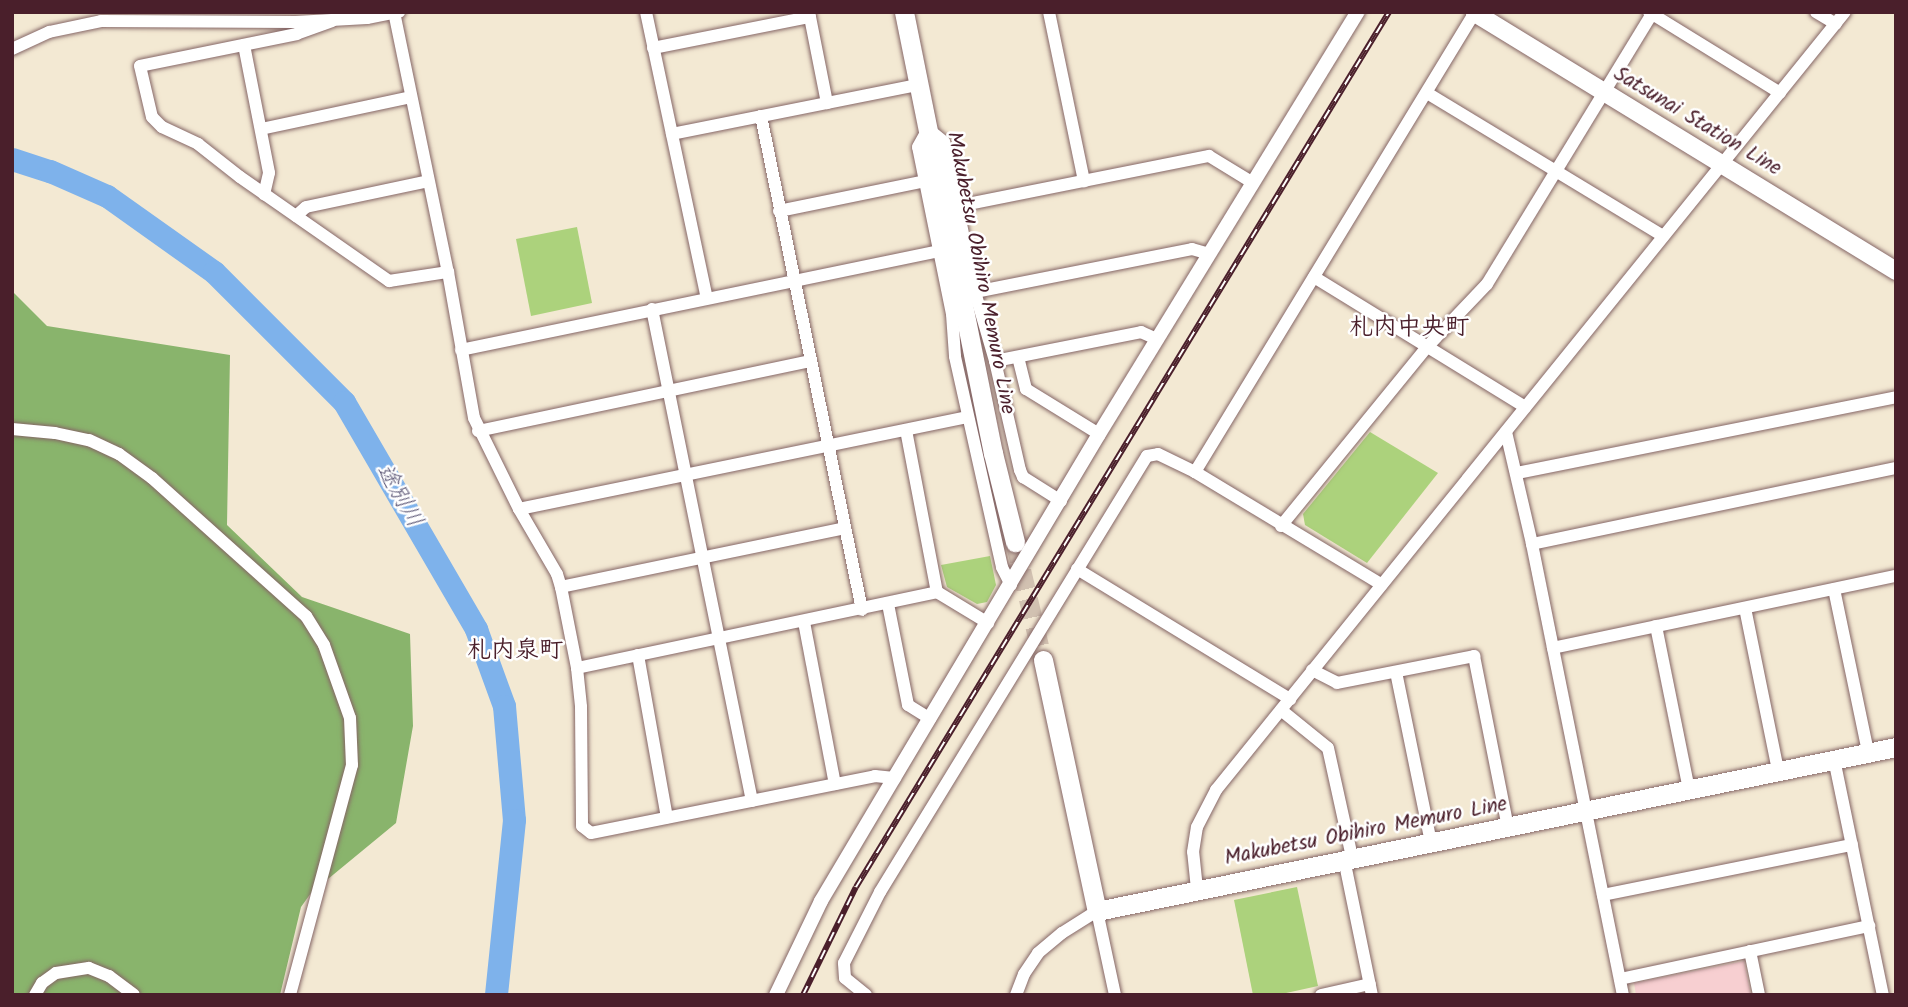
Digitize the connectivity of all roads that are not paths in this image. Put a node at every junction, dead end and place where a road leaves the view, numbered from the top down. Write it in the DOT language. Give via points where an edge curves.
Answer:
graph roads {
  1 [pos="646,12"];
  2 [pos="904,12"];
  3 [pos="1049,12"];
  4 [pos="1358,12"];
  5 [pos="1816,12"];
  6 [pos="1845,12"];
  7 [pos="396,13"];
  8 [pos="1475,13"];
  9 [pos="1651,13"];
  10 [pos="809,15"];
  11 [pos="332,21"];
  12 [pos="1836,24"];
  13 [pos="244,45"];
  14 [pos="653,48"];
  15 [pos="12,49"];
  16 [pos="918,85"];
  17 [pos="1604,92"];
  18 [pos="1427,93"];
  19 [pos="1780,93"];
  20 [pos="411,97"];
  21 [pos="827,103"];
  22 [pos="761,116"];
  23 [pos="261,129"];
  24 [pos="928,129"];
  25 [pos="672,134"];
  26 [pos="1723,164"];
  27 [pos="1556,173"];
  28 [pos="428,181"];
  29 [pos="925,181"];
  30 [pos="1084,181"];
  31 [pos="1253,183"];
  32 [pos="264,194"];
  33 [pos="958,206"];
  34 [pos="779,211"];
  35 [pos="296,216"];
  36 [pos="1663,236"];
  37 [pos="939,251"];
  38 [pos="1209,254"];
  39 [pos="1896,271"];
  40 [pos="448,272"];
  41 [pos="1314,277"];
  42 [pos="794,281"];
  43 [pos="975,292"];
  44 [pos="706,298"];
  45 [pos="652,309"];
  46 [pos="1157,339"];
  47 [pos="1427,347"];
  48 [pos="461,350"];
  49 [pos="1018,357"];
  50 [pos="810,361"];
  51 [pos="995,361"];
  52 [pos="669,390"];
  53 [pos="1896,397"];
  54 [pos="1525,407"];
  55 [pos="966,418"];
  56 [pos="12,429"];
  57 [pos="906,430"];
  58 [pos="478,431"];
  59 [pos="1506,432"];
  60 [pos="1099,434"];
  61 [pos="827,445"];
  62 [pos="1896,468"];
  63 [pos="1195,472"];
  64 [pos="1517,473"];
  65 [pos="686,474"];
  66 [pos="1061,501"];
  67 [pos="519,509"];
  68 [pos="1281,526"];
  69 [pos="845,528"];
  70 [pos="1015,542"];
  71 [pos="1532,544"];
  72 [pos="701,556"];
  73 [pos="1077,569"];
  74 [pos="1896,576"];
  75 [pos="1011,584"];
  76 [pos="1382,585"];
  77 [pos="561,587"];
  78 [pos="1834,589"];
  79 [pos="937,592"];
  80 [pos="888,604"];
  81 [pos="1745,608"];
  82 [pos="862,610"];
  83 [pos="804,622"];
  84 [pos="988,623"];
  85 [pos="1656,626"];
  86 [pos="719,638"];
  87 [pos="1553,648"];
  88 [pos="638,655"];
  89 [pos="1043,660"];
  90 [pos="577,668"];
  91 [pos="1312,670"];
  92 [pos="1396,672"];
  93 [pos="1286,704"];
  94 [pos="930,719"];
  95 [pos="1896,747"];
  96 [pos="1868,752"];
  97 [pos="1834,760"];
  98 [pos="1778,770"];
  99 [pos="894,778"];
  100 [pos="835,784"];
  101 [pos="1689,789"];
  102 [pos="752,801"];
  103 [pos="1586,810"];
  104 [pos="667,817"];
  105 [pos="1508,827"];
  106 [pos="1430,842"];
  107 [pos="1852,845"];
  108 [pos="1348,858"];
  109 [pos="1197,889"];
  110 [pos="1603,895"];
  111 [pos="1097,911"];
  112 [pos="1869,926"];
  113 [pos="1749,951"];
  114 [pos="1620,979"];
  115 [pos="1371,990"];
  116 [pos="34,995"];
  117 [pos="134,995"];
  118 [pos="290,995"];
  119 [pos="776,995"];
  120 [pos="866,995"];
  121 [pos="1016,995"];
  122 [pos="1115,995"];
  123 [pos="1321,995"];
  124 [pos="1623,995"];
  125 [pos="1759,995"];
  126 [pos="1883,995"];
  1 -- 14 [label="street"];
  2 -- 16 [label="main road, Makubetsu Obihiro Memuro Line"];
  3 -- 30 [label="street"];
  4 -- 31 [label="street"];
  5 -- 12 [label="street"];
  6 -- 12 [label="street"];
  7 -- 11 [label="street"];
  7 -- 20 [label="street"];
  8 -- 17 [label="main road, Satsunai Station Line"];
  8 -- 18 [label="street"];
  9 -- 17 [label="street"];
  9 -- 19 [label="street"];
  10 -- 14 [label="street"];
  10 -- 21 [label="street"];
  11 -- 13 [label="street" via="298,34"];
  11 -- 15 [label="street" via="101,21 61,28"];
  12 -- 19 [label="street"];
  13 -- 23 [label="street"];
  13 -- 32 [label="street" via="140,66 152,117 162,127 198,144"];
  14 -- 25 [label="street"];
  16 -- 21 [label="street"];
  16 -- 24 [label="main road, Makubetsu Obihiro Memuro Line"];
  17 -- 26 [label="main road, Satsunai Station Line"];
  17 -- 27 [label="street"];
  18 -- 27 [label="street"];
  18 -- 41 [label="street"];
  19 -- 26 [label="street"];
  20 -- 23 [label="street"];
  20 -- 28 [label="street"];
  21 -- 22 [label="street"];
  22 -- 25 [label="street"];
  22 -- 34 [label="street"];
  23 -- 32 [label="street" via="269,173"];
  24 -- 29 [label="street" via="918,147"];
  24 -- 33 [label="street" via="944,142"];
  24 -- 70 [label="main road, Makubetsu Obihiro Memuro Line"];
  25 -- 44 [label="street"];
  26 -- 36 [label="street"];
  26 -- 39 [label="main road, Satsunai Station Line"];
  27 -- 36 [label="street"];
  27 -- 47 [label="street" via="1487,285"];
  28 -- 35 [label="street" via="306,207"];
  28 -- 40 [label="street"];
  29 -- 34 [label="street"];
  29 -- 37 [label="street"];
  30 -- 31 [label="street" via="1209,156"];
  30 -- 33 [label="street"];
  31 -- 38 [label="street"];
  32 -- 35 [label="street"];
  33 -- 43 [label="street"];
  34 -- 42 [label="street"];
  35 -- 40 [label="street" via="389,281"];
  36 -- 54 [label="street"];
  37 -- 42 [label="street"];
  37 -- 55 [label="street"];
  38 -- 43 [label="street" via="1192,249"];
  38 -- 46 [label="street"];
  40 -- 48 [label="street"];
  41 -- 47 [label="street"];
  41 -- 63 [label="street"];
  42 -- 44 [label="street"];
  42 -- 50 [label="street"];
  43 -- 51 [label="street"];
  44 -- 45 [label="street"];
  45 -- 48 [label="street"];
  45 -- 52 [label="street"];
  46 -- 49 [label="street" via="1140,331"];
  46 -- 60 [label="street"];
  47 -- 54 [label="street"];
  47 -- 68 [label="street"];
  48 -- 58 [label="street"];
  49 -- 51 [label="street"];
  49 -- 60 [label="street" via="1026,389"];
  50 -- 52 [label="street"];
  50 -- 61 [label="street"];
  51 -- 66 [label="street" via="1023,477"];
  52 -- 58 [label="street"];
  52 -- 65 [label="street"];
  53 -- 64 [label="street"];
  54 -- 59 [label="street"];
  55 -- 57 [label="street"];
  55 -- 75 [label="street" via="1002,567"];
  56 -- 118 [label="street" via="89,440 119,454 306,616 324,645 350,718 352,765"];
  57 -- 61 [label="street"];
  57 -- 79 [label="street"];
  58 -- 67 [label="street"];
  59 -- 64 [label="street"];
  59 -- 76 [label="street"];
  60 -- 66 [label="street"];
  61 -- 65 [label="street"];
  61 -- 69 [label="street"];
  62 -- 71 [label="street"];
  63 -- 68 [label="street"];
  63 -- 73 [label="street" via="1158,454 1147,456"];
  64 -- 71 [label="street"];
  65 -- 67 [label="street"];
  65 -- 72 [label="street"];
  66 -- 75 [label="street"];
  67 -- 77 [label="street"];
  68 -- 76 [label="street"];
  69 -- 72 [label="street"];
  69 -- 82 [label="street"];
  71 -- 87 [label="street"];
  72 -- 77 [label="street"];
  72 -- 86 [label="street"];
  73 -- 93 [label="street"];
  73 -- 120 [label="street" via="880,892 844,963 845,978"];
  74 -- 78 [label="street"];
  75 -- 84 [label="street"];
  76 -- 91 [label="street"];
  77 -- 90 [label="street"];
  78 -- 81 [label="street"];
  78 -- 96 [label="street"];
  79 -- 80 [label="street"];
  79 -- 84 [label="street"];
  80 -- 82 [label="street"];
  80 -- 94 [label="street" via="908,705"];
  81 -- 85 [label="street"];
  81 -- 98 [label="street"];
  82 -- 83 [label="street"];
  83 -- 86 [label="street"];
  83 -- 100 [label="street"];
  84 -- 94 [label="street"];
  85 -- 87 [label="street"];
  85 -- 101 [label="street"];
  86 -- 88 [label="street"];
  86 -- 102 [label="street"];
  87 -- 103 [label="street"];
  88 -- 90 [label="street"];
  88 -- 104 [label="street"];
  89 -- 111 [label="main road"];
  90 -- 104 [label="street" via="582,826 591,833"];
  91 -- 92 [label="street" via="1337,683"];
  91 -- 93 [label="street"];
  92 -- 105 [label="street" via="1474,656"];
  92 -- 106 [label="street"];
  93 -- 108 [label="street" via="1328,748"];
  93 -- 109 [label="street" via="1204,809 1193,852"];
  94 -- 99 [label="street"];
  95 -- 96 [label="main road, Makubetsu Obihiro Memuro Line"];
  96 -- 97 [label="main road, Makubetsu Obihiro Memuro Line"];
  97 -- 98 [label="main road, Makubetsu Obihiro Memuro Line"];
  97 -- 107 [label="street"];
  98 -- 101 [label="main road, Makubetsu Obihiro Memuro Line"];
  99 -- 100 [label="street" via="875,776"];
  99 -- 119 [label="street" via="821,901"];
  100 -- 102 [label="street"];
  101 -- 103 [label="main road, Makubetsu Obihiro Memuro Line"];
  102 -- 104 [label="street"];
  103 -- 105 [label="main road, Makubetsu Obihiro Memuro Line"];
  103 -- 110 [label="street"];
  105 -- 106 [label="main road, Makubetsu Obihiro Memuro Line"];
  106 -- 108 [label="main road, Makubetsu Obihiro Memuro Line"];
  107 -- 110 [label="street"];
  107 -- 112 [label="street"];
  108 -- 109 [label="main road, Makubetsu Obihiro Memuro Line"];
  108 -- 115 [label="street"];
  109 -- 111 [label="main road, Makubetsu Obihiro Memuro Line"];
  110 -- 114 [label="street"];
  111 -- 121 [label="street" via="1038,953"];
  111 -- 122 [label="street"];
  112 -- 113 [label="street"];
  112 -- 126 [label="street"];
  113 -- 114 [label="street"];
  113 -- 125 [label="street"];
  114 -- 124 [label="street"];
  115 -- 123 [label="street"];
  116 -- 117 [label="street" via="56,973 81,968 109,976"];
}
